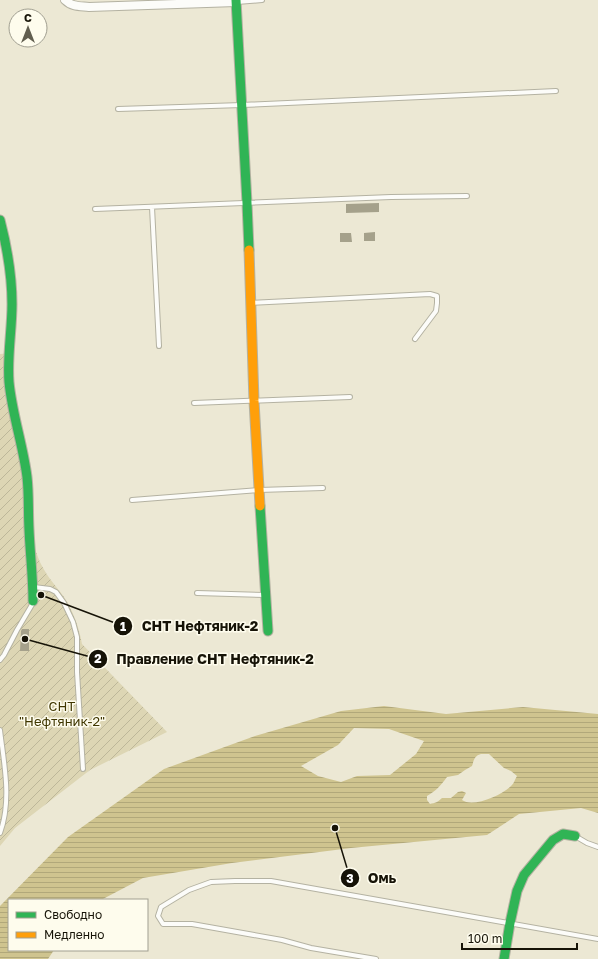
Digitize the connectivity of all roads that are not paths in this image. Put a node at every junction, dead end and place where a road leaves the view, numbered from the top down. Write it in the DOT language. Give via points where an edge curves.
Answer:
graph roads {
  1 [pos="65,0"];
  2 [pos="262,0"];
  3 [pos="236,1"];
  4 [pos="556,91"];
  5 [pos="242,105"];
  6 [pos="118,109"];
  7 [pos="467,196"];
  8 [pos="247,203"];
  9 [pos="152,207"];
  10 [pos="94,209"];
  11 [pos="0,220"];
  12 [pos="250,303"];
  13 [pos="415,339"];
  14 [pos="159,346"];
  15 [pos="350,397"];
  16 [pos="254,401"];
  17 [pos="194,403"];
  18 [pos="323,488"];
  19 [pos="259,490"];
  20 [pos="132,500"];
  21 [pos="34,586"];
  22 [pos="197,593"];
  23 [pos="265,595"];
  24 [pos="34,601"];
  25 [pos="268,631"];
  26 [pos="0,660"];
  27 [pos="0,730"];
  28 [pos="83,769"];
  29 [pos="0,833"];
  30 [pos="575,836"];
  31 [pos="598,847"];
  32 [pos="510,923"];
  33 [pos="598,939"];
  34 [pos="376,959"];
  35 [pos="504,959"];
  1 -- 3 [label="street" via="69,4 89,7"];
  2 -- 3 [label="lane"];
  3 -- 5 [label="street"];
  4 -- 5 [label="lane"];
  5 -- 6 [label="lane"];
  5 -- 8 [label="street"];
  7 -- 8 [label="lane"];
  8 -- 9 [label="lane"];
  8 -- 12 [label="street"];
  9 -- 10 [label="lane"];
  9 -- 14 [label="lane"];
  11 -- 21 [label="street" via="8,258 12,302 6,350 7,380 27,478"];
  12 -- 13 [label="lane" via="430,294 437,296 436,311"];
  12 -- 16 [label="street"];
  15 -- 16 [label="lane"];
  16 -- 17 [label="lane"];
  16 -- 19 [label="street"];
  18 -- 19 [label="lane"];
  19 -- 20 [label="lane"];
  19 -- 23 [label="street"];
  21 -- 24 [label="street"];
  21 -- 28 [label="lane" via="56,592 73,622 77,637"];
  22 -- 23 [label="lane"];
  23 -- 25 [label="street"];
  24 -- 26 [label="lane"];
  27 -- 29 [label="lane" via="6,790"];
  30 -- 31 [label="lane"];
  30 -- 32 [label="street" via="563,834 553,840 524,875 517,891"];
  32 -- 33 [label="lane"];
  32 -- 34 [label="lane" via="271,881 211,882 189,890 161,907 158,916 163,924 192,924"];
  32 -- 35 [label="street"];
}
